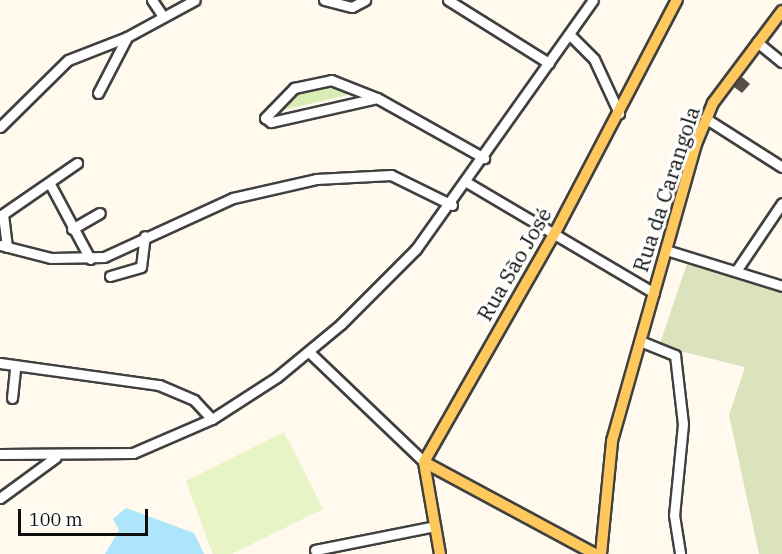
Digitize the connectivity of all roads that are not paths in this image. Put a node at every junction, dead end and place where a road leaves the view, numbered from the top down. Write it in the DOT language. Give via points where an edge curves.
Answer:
graph roads {
  1 [pos="152,0"];
  2 [pos="195,0"];
  3 [pos="324,0"];
  4 [pos="365,0"];
  5 [pos="371,0"];
  6 [pos="593,0"];
  7 [pos="676,0"];
  8 [pos="455,2"];
  9 [pos="782,11"];
  10 [pos="162,15"];
  11 [pos="569,34"];
  12 [pos="127,37"];
  13 [pos="757,42"];
  14 [pos="782,62"];
  15 [pos="549,63"];
  16 [pos="98,93"];
  17 [pos="377,99"];
  18 [pos="619,113"];
  19 [pos="705,118"];
  20 [pos="0,127"];
  21 [pos="484,158"];
  22 [pos="77,164"];
  23 [pos="782,167"];
  24 [pos="468,183"];
  25 [pos="50,184"];
  26 [pos="782,203"];
  27 [pos="452,205"];
  28 [pos="100,213"];
  29 [pos="72,229"];
  30 [pos="556,231"];
  31 [pos="146,236"];
  32 [pos="4,246"];
  33 [pos="666,250"];
  34 [pos="90,259"];
  35 [pos="736,272"];
  36 [pos="110,276"];
  37 [pos="782,286"];
  38 [pos="654,293"];
  39 [pos="640,341"];
  40 [pos="309,352"];
  41 [pos="0,363"];
  42 [pos="15,369"];
  43 [pos="12,398"];
  44 [pos="212,419"];
  45 [pos="0,454"];
  46 [pos="56,457"];
  47 [pos="424,462"];
  48 [pos="0,498"];
  49 [pos="435,526"];
  50 [pos="315,550"];
  51 [pos="440,554"];
  52 [pos="595,554"];
  53 [pos="601,554"];
  54 [pos="680,554"];
  1 -- 10 [label="street"];
  2 -- 10 [label="street"];
  3 -- 4 [label="street" via="352,7"];
  4 -- 5 [label="street"];
  6 -- 11 [label="street"];
  7 -- 18 [label="main road, Rua São José"];
  8 -- 15 [label="street"];
  9 -- 13 [label="main road, Rua da Carangola"];
  10 -- 12 [label="street"];
  11 -- 15 [label="street"];
  11 -- 18 [label="street" via="589,50"];
  12 -- 16 [label="street"];
  12 -- 20 [label="street" via="68,60"];
  13 -- 14 [label="street"];
  13 -- 19 [label="main road, Rua da Carangola"];
  15 -- 21 [label="street"];
  17 -- 17 [label="street" via="347,84 313,82 294,88 264,118 271,122"];
  17 -- 21 [label="street"];
  18 -- 30 [label="main road, Rua São José"];
  19 -- 23 [label="street"];
  19 -- 33 [label="main road, Rua da Carangola"];
  21 -- 24 [label="street"];
  22 -- 25 [label="street"];
  24 -- 27 [label="street"];
  24 -- 30 [label="street"];
  25 -- 29 [label="street"];
  25 -- 32 [label="street" via="3,214"];
  26 -- 35 [label="street"];
  27 -- 31 [label="street" via="391,175 316,179 233,198"];
  27 -- 40 [label="street" via="409,257"];
  28 -- 29 [label="street"];
  29 -- 34 [label="street"];
  30 -- 38 [label="street"];
  30 -- 47 [label="main road, Rua São José"];
  31 -- 34 [label="street"];
  31 -- 36 [label="street" via="141,267"];
  32 -- 34 [label="street" via="51,258"];
  33 -- 35 [label="street"];
  33 -- 38 [label="main road, Rua da Carangola"];
  35 -- 37 [label="street"];
  38 -- 39 [label="main road, Rua da Carangola"];
  39 -- 53 [label="main road, Rua da Carangola" via="612,441"];
  39 -- 54 [label="street" via="672,351 677,364 683,442 674,515"];
  40 -- 44 [label="street"];
  40 -- 47 [label="street"];
  41 -- 42 [label="street"];
  42 -- 43 [label="street"];
  42 -- 44 [label="street" via="159,385 194,400"];
  44 -- 46 [label="street" via="133,453"];
  45 -- 46 [label="street"];
  46 -- 48 [label="street"];
  47 -- 49 [label="main road"];
  47 -- 52 [label="main road"];
  49 -- 50 [label="street"];
  49 -- 51 [label="main road"];
}
